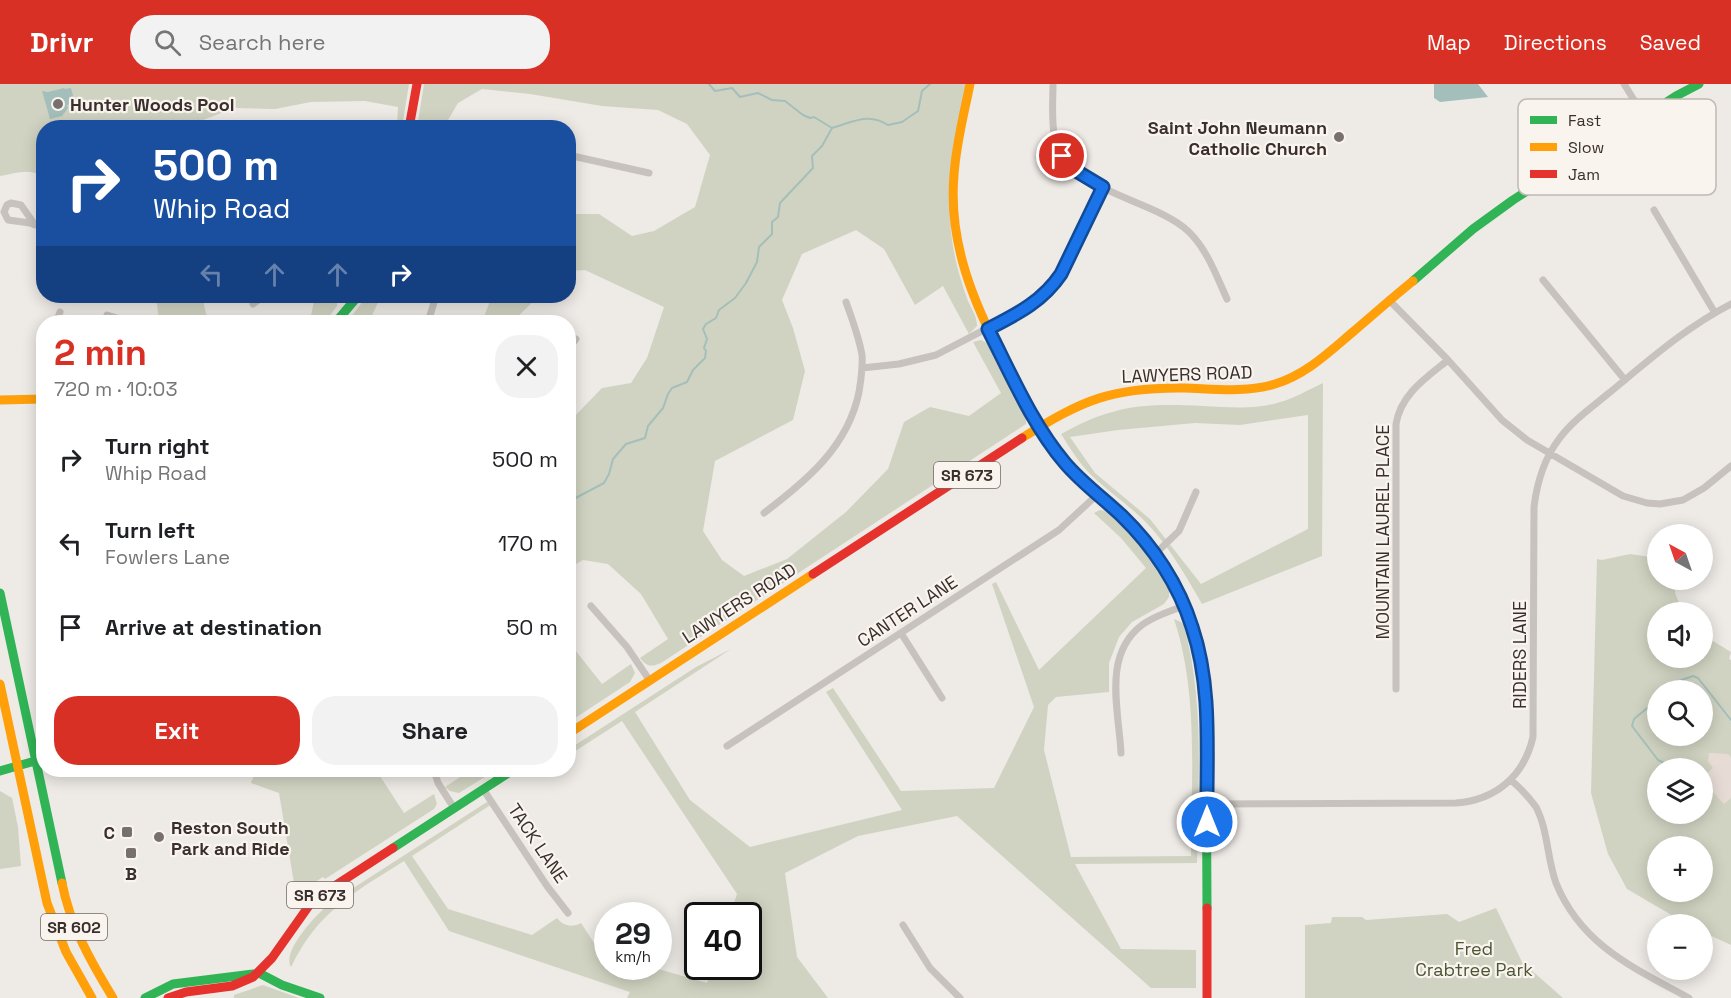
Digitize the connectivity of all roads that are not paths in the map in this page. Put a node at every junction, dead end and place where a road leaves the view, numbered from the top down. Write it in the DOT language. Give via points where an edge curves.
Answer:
graph roads {
  1 [pos="417,84"];
  2 [pos="970,84"];
  3 [pos="1053,84"];
  4 [pos="1624,84"];
  5 [pos="1699,84"];
  6 [pos="1633,99"];
  7 [pos="1671,99"];
  8 [pos="410,120"];
  9 [pos="576,157"];
  10 [pos="649,173"];
  11 [pos="1103,187"];
  12 [pos="1523,195"];
  13 [pos="1654,210"];
  14 [pos="1543,280"];
  15 [pos="1227,299"];
  16 [pos="1389,300"];
  17 [pos="846,302"];
  18 [pos="352,303"];
  19 [pos="1731,304"];
  20 [pos="60,312"];
  21 [pos="1715,313"];
  22 [pos="59,315"];
  23 [pos="342,315"];
  24 [pos="988,329"];
  25 [pos="1448,360"];
  26 [pos="862,368"];
  27 [pos="1625,380"];
  28 [pos="36,399"];
  29 [pos="0,400"];
  30 [pos="1040,428"];
  31 [pos="1550,454"];
  32 [pos="1731,466"];
  33 [pos="1196,492"];
  34 [pos="1098,495"];
  35 [pos="764,513"];
  36 [pos="1155,554"];
  37 [pos="0,592"];
  38 [pos="591,606"];
  39 [pos="1184,606"];
  40 [pos="901,633"];
  41 [pos="650,681"];
  42 [pos="0,684"];
  43 [pos="1396,689"];
  44 [pos="942,698"];
  45 [pos="576,729"];
  46 [pos="726,746"];
  47 [pos="1121,753"];
  48 [pos="35,761"];
  49 [pos="18,766"];
  50 [pos="36,766"];
  51 [pos="0,771"];
  52 [pos="38,777"];
  53 [pos="436,777"];
  54 [pos="502,777"];
  55 [pos="1511,780"];
  56 [pos="483,789"];
  57 [pos="1206,804"];
  58 [pos="454,808"];
  59 [pos="568,914"];
  60 [pos="903,925"];
  61 [pos="260,973"];
  62 [pos="90,998"];
  63 [pos="113,998"];
  64 [pos="145,998"];
  65 [pos="168,998"];
  66 [pos="320,998"];
  67 [pos="960,998"];
  68 [pos="1207,998"];
  69 [pos="1689,998"];
  1 -- 8 [label="main road"];
  2 -- 24 [label="main road" via="954,169 954,230 963,273"];
  3 -- 11 [label="street" via="1057,147 1073,169"];
  4 -- 6 [label="street"];
  5 -- 7 [label="main road, LAWYERS ROAD / SR 673"];
  9 -- 10 [label="street"];
  11 -- 15 [label="street" via="1187,230 1204,250"];
  11 -- 24 [label="street" via="1053,286 1032,305"];
  12 -- 16 [label="main road, LAWYERS ROAD / SR 673" via="1453,245"];
  13 -- 21 [label="street"];
  14 -- 27 [label="street"];
  16 -- 25 [label="street"];
  16 -- 30 [label="main road, LAWYERS ROAD / SR 673" via="1304,373 1275,385 1247,390 1151,388 1115,392 1082,403"];
  17 -- 26 [label="street" via="860,345"];
  18 -- 23 [label="main road"];
  19 -- 21 [label="street, RIDERS LANE"];
  20 -- 22 [label="street"];
  21 -- 27 [label="street, RIDERS LANE" via="1668,344"];
  24 -- 26 [label="street" via="936,355"];
  24 -- 30 [label="main road"];
  25 -- 31 [label="street" via="1502,420"];
  25 -- 43 [label="street, MOUNTAIN LAUREL PLACE" via="1410,393 1397,418"];
  26 -- 35 [label="street" via="856,404 841,439 821,465"];
  27 -- 31 [label="street, RIDERS LANE" via="1573,423"];
  28 -- 29 [label="main road"];
  30 -- 34 [label="main road" via="1065,462"];
  30 -- 41 [label="main road, LAWYERS ROAD / SR 673"];
  31 -- 32 [label="street" via="1623,496 1647,504 1694,495"];
  31 -- 55 [label="street, RIDERS LANE" via="1539,475 1534,507 1533,737 1525,760"];
  33 -- 36 [label="street" via="1179,531"];
  34 -- 36 [label="main road"];
  34 -- 40 [label="street, CANTER LANE" via="1059,530"];
  36 -- 39 [label="main road"];
  37 -- 48 [label="main road, SR 602"];
  38 -- 41 [label="street"];
  39 -- 47 [label="street" via="1143,624 1122,648 1116,679"];
  39 -- 57 [label="main road" via="1204,676"];
  40 -- 44 [label="street"];
  40 -- 46 [label="street, CANTER LANE"];
  41 -- 45 [label="main road, LAWYERS ROAD / SR 673"];
  42 -- 49 [label="main road, SR 602"];
  48 -- 49 [label="main road"];
  48 -- 50 [label="main road, SR 602"];
  49 -- 51 [label="main road"];
  49 -- 62 [label="main road, SR 602" via="47,903 62,945"];
  52 -- 63 [label="main road, SR 602" via="65,900 85,951"];
  53 -- 58 [label="street"];
  54 -- 56 [label="main road, SR 673"];
  55 -- 57 [label="street, RIDERS LANE" via="1479,800 1456,803"];
  55 -- 69 [label="street" via="1538,812 1556,883 1584,929 1624,963"];
  56 -- 58 [label="main road, SR 673"];
  56 -- 59 [label="street, TACK LANE"];
  57 -- 68 [label="main road"];
  58 -- 61 [label="main road, SR 673" via="313,900"];
  60 -- 67 [label="street" via="930,968"];
  61 -- 64 [label="main road" via="173,984"];
  61 -- 65 [label="main road" via="239,984"];
  61 -- 66 [label="main road"];
}
